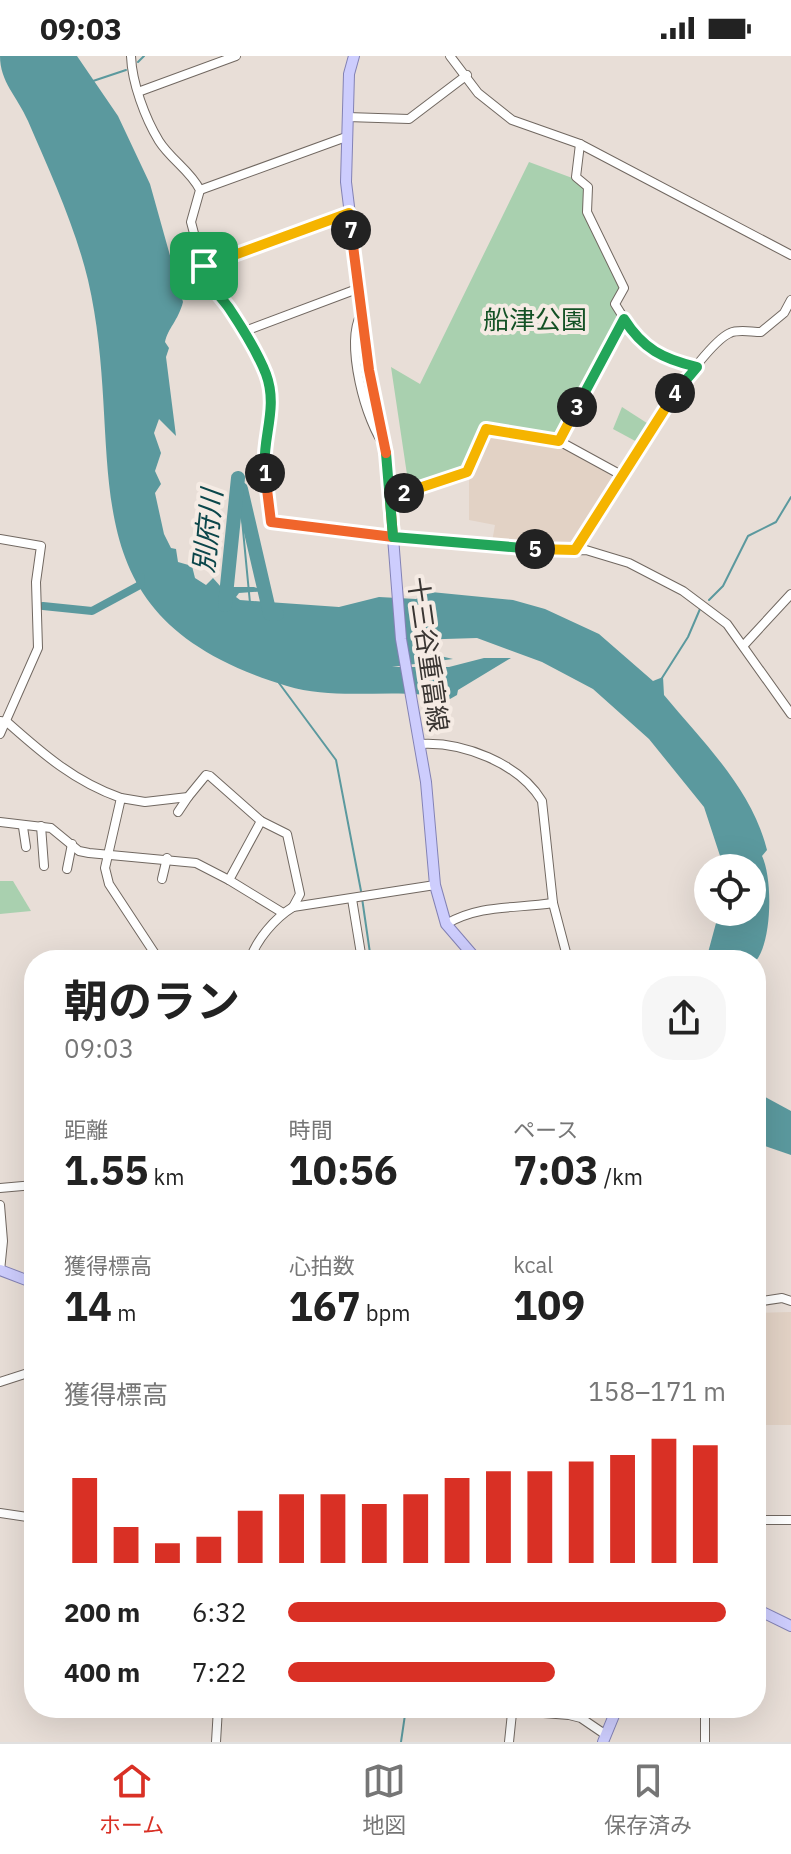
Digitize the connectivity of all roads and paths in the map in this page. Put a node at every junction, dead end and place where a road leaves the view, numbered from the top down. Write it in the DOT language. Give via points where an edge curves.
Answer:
graph roads {
  1 [pos="131,56"];
  2 [pos="236,56"];
  3 [pos="354,56"];
  4 [pos="450,56"];
  5 [pos="467,75"];
  6 [pos="138,92"];
  7 [pos="347,117"];
  8 [pos="346,137"];
  9 [pos="580,144"];
  10 [pos="200,190"];
  11 [pos="349,213"];
  12 [pos="791,255"];
  13 [pos="204,266"];
  14 [pos="357,289"];
  15 [pos="791,300"];
  16 [pos="624,319"];
  17 [pos="245,331"];
  18 [pos="697,367"];
  19 [pos="559,441"];
  20 [pos="623,476"];
  21 [pos="390,500"];
  22 [pos="393,537"];
  23 [pos="0,539"];
  24 [pos="575,550"];
  25 [pos="791,594"];
  26 [pos="744,645"];
  27 [pos="791,714"];
  28 [pos="4,721"];
  29 [pos="0,734"];
  30 [pos="419,744"];
  31 [pos="188,797"];
  32 [pos="121,798"];
  33 [pos="178,812"];
  34 [pos="261,821"];
  35 [pos="0,822"];
  36 [pos="41,826"];
  37 [pos="23,827"];
  38 [pos="72,844"];
  39 [pos="26,847"];
  40 [pos="108,854"];
  41 [pos="167,858"];
  42 [pos="44,866"];
  43 [pos="67,869"];
  44 [pos="162,879"];
  45 [pos="229,880"];
  46 [pos="435,885"];
  47 [pos="355,898"];
  48 [pos="553,903"];
  49 [pos="293,907"];
  50 [pos="283,913"];
  51 [pos="446,924"];
  52 [pos="152,950"];
  53 [pos="253,950"];
  54 [pos="361,950"];
  55 [pos="466,950"];
  56 [pos="565,950"];
  57 [pos="24,1186"];
  58 [pos="0,1188"];
  59 [pos="0,1205"];
  60 [pos="0,1270"];
  61 [pos="24,1279"];
  62 [pos="766,1300"];
  63 [pos="791,1301"];
  64 [pos="24,1374"];
  65 [pos="0,1382"];
  66 [pos="0,1513"];
  67 [pos="24,1517"];
  68 [pos="766,1520"];
  69 [pos="791,1520"];
  70 [pos="766,1614"];
  71 [pos="791,1626"];
  72 [pos="217,1718"];
  73 [pos="511,1718"];
  74 [pos="581,1718"];
  75 [pos="613,1718"];
  76 [pos="705,1718"];
  77 [pos="605,1739"];
  78 [pos="216,1742"];
  79 [pos="509,1742"];
  80 [pos="705,1742"];
  1 -- 6 [label="street"];
  2 -- 6 [label="street"];
  3 -- 7 [label="main road, 十三谷重富線"];
  4 -- 5 [label="street"];
  5 -- 7 [label="street" via="409,119"];
  5 -- 9 [label="street" via="494,109 530,128"];
  6 -- 10 [label="street" via="160,142"];
  7 -- 8 [label="main road, 十三谷重富線"];
  8 -- 10 [label="street"];
  8 -- 11 [label="main road, 十三谷重富線"];
  9 -- 12 [label="street"];
  9 -- 16 [label="street" via="576,177 588,187 587,212 624,288 615,304"];
  10 -- 13 [label="street" via="191,222"];
  11 -- 13 [label="street"];
  11 -- 14 [label="main road, 十三谷重富線"];
  13 -- 17 [label="street" via="207,282"];
  14 -- 17 [label="street"];
  14 -- 21 [label="main road, 十三谷重富線" via="386,448"];
  15 -- 18 [label="street" via="761,332 726,335"];
  16 -- 18 [label="street" via="653,353"];
  16 -- 19 [label="street"];
  17 -- 22 [label="street" via="271,395 264,460 271,522"];
  18 -- 20 [label="street" via="675,392"];
  19 -- 20 [label="street"];
  19 -- 21 [label="street" via="486,429 467,472"];
  20 -- 24 [label="street"];
  21 -- 22 [label="main road, 十三谷重富線"];
  22 -- 24 [label="street"];
  22 -- 30 [label="main road, 十三谷重富線"];
  23 -- 28 [label="street" via="41,546 38,648"];
  24 -- 26 [label="street" via="608,556 658,577 727,624"];
  25 -- 26 [label="street"];
  26 -- 27 [label="street"];
  28 -- 29 [label="street"];
  28 -- 32 [label="street" via="67,774"];
  30 -- 46 [label="main road, 十三谷重富線"];
  30 -- 48 [label="street" via="447,745 525,777 542,801"];
  31 -- 32 [label="street" via="145,802"];
  31 -- 33 [label="street"];
  31 -- 34 [label="street" via="210,776"];
  32 -- 40 [label="street"];
  34 -- 45 [label="street"];
  34 -- 49 [label="street" via="290,840 300,894"];
  35 -- 37 [label="street"];
  36 -- 37 [label="street"];
  36 -- 38 [label="street" via="56,829"];
  36 -- 42 [label="street"];
  37 -- 39 [label="street"];
  38 -- 40 [label="street" via="79,851"];
  38 -- 43 [label="street"];
  40 -- 41 [label="street"];
  40 -- 52 [label="street" via="109,884"];
  41 -- 44 [label="street"];
  41 -- 45 [label="street" via="196,863"];
  45 -- 50 [label="street"];
  46 -- 47 [label="street"];
  46 -- 51 [label="main road, 十三谷重富線"];
  47 -- 49 [label="street"];
  47 -- 54 [label="street"];
  48 -- 51 [label="street" via="503,905"];
  48 -- 56 [label="street"];
  49 -- 50 [label="street"];
  50 -- 53 [label="street"];
  51 -- 55 [label="main road, 十三谷重富線"];
  57 -- 58 [label="street"];
  59 -- 60 [label="street"];
  60 -- 61 [label="main road"];
  62 -- 63 [label="street"];
  64 -- 65 [label="street"];
  66 -- 67 [label="street"];
  68 -- 69 [label="street"];
  70 -- 71 [label="main road"];
  72 -- 78 [label="street"];
  73 -- 79 [label="street"];
  74 -- 77 [label="street"];
  75 -- 77 [label="main road"];
  76 -- 80 [label="street"];
}
